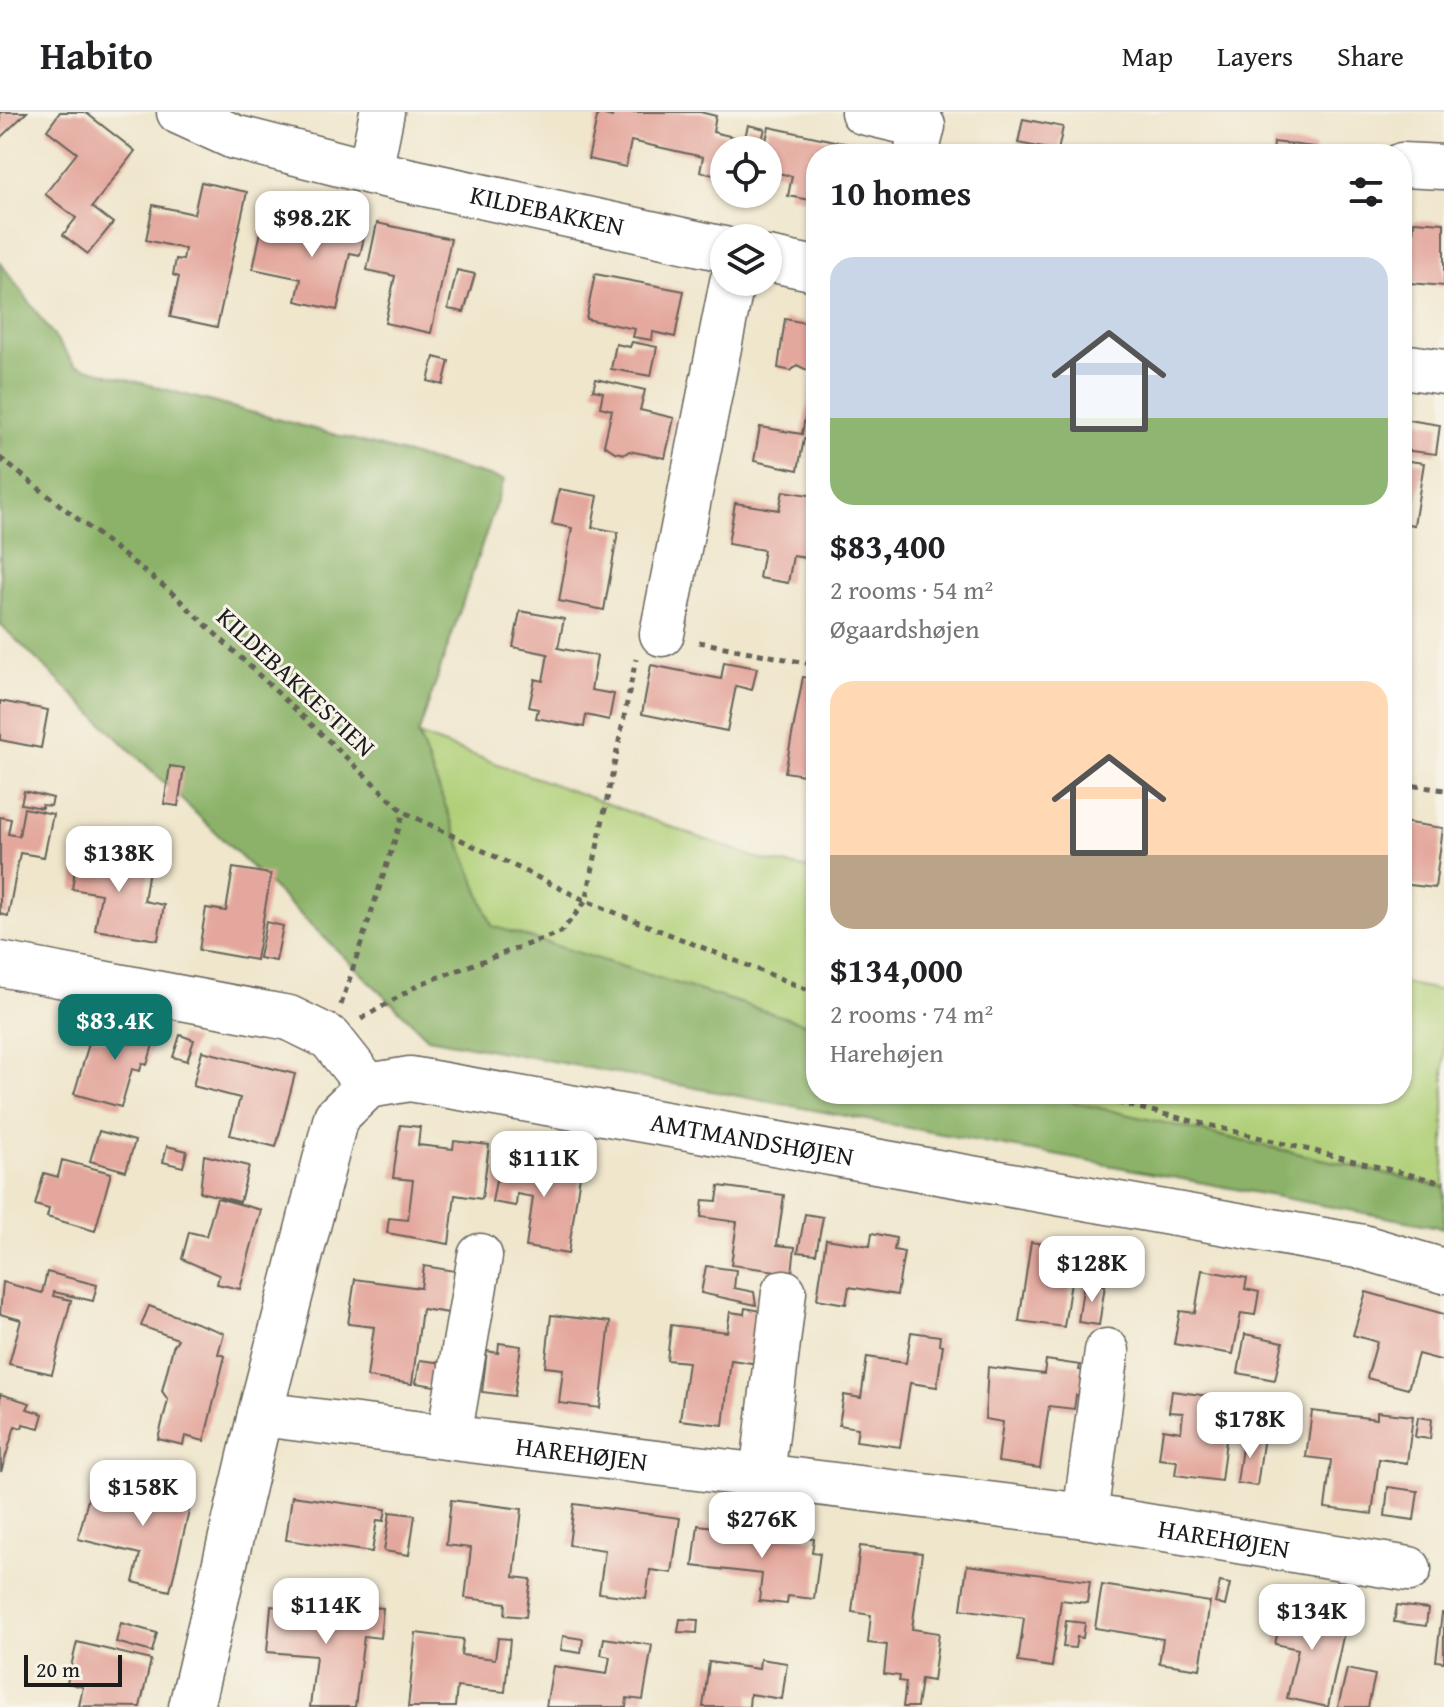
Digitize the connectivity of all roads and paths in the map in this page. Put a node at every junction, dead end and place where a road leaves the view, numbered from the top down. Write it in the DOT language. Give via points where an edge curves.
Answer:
graph roads {
  1 [pos="179,112"];
  2 [pos="382,112"];
  3 [pos="863,112"];
  4 [pos="918,144"];
  5 [pos="1412,165"];
  6 [pos="1444,167"];
  7 [pos="370,172"];
  8 [pos="710,246"];
  9 [pos="782,262"];
  10 [pos="806,267"];
  11 [pos="729,296"];
  12 [pos="1412,367"];
  13 [pos="1444,372"];
  14 [pos="0,458"];
  15 [pos="662,634"];
  16 [pos="806,663"];
  17 [pos="1412,785"];
  18 [pos="1444,790"];
  19 [pos="404,812"];
  20 [pos="586,901"];
  21 [pos="0,964"];
  22 [pos="806,989"];
  23 [pos="330,1038"];
  24 [pos="368,1086"];
  25 [pos="1123,1104"];
  26 [pos="1444,1183"];
  27 [pos="480,1256"];
  28 [pos="1444,1271"];
  29 [pos="784,1292"];
  30 [pos="1107,1351"];
  31 [pos="260,1414"];
  32 [pos="449,1437"];
  33 [pos="762,1476"];
  34 [pos="1085,1516"];
  35 [pos="1409,1569"];
  36 [pos="191,1707"];
  1 -- 7 [label="street, KILDEBAKKEN" via="234,137"];
  2 -- 7 [label="street"];
  3 -- 4 [label="street" via="923,126"];
  5 -- 6 [label="street"];
  7 -- 8 [label="street, KILDEBAKKEN"];
  9 -- 10 [label="street"];
  11 -- 15 [label="street"];
  12 -- 13 [label="street"];
  14 -- 19 [label="path, KILDEBAKKESTIEN" via="171,592"];
  15 -- 16 [label="path"];
  15 -- 20 [label="path" via="639,644"];
  17 -- 18 [label="path"];
  19 -- 20 [label="path, KILDEBAKKESTIEN"];
  19 -- 23 [label="path"];
  20 -- 22 [label="path, KILDEBAKKESTIEN"];
  20 -- 23 [label="path" via="561,932 420,984"];
  21 -- 23 [label="street" via="289,1018"];
  23 -- 24 [label="street"];
  24 -- 28 [label="street, AMTMANDSHØJEN" via="410,1079 1363,1247"];
  24 -- 31 [label="street" via="336,1117"];
  25 -- 26 [label="path"];
  27 -- 32 [label="street"];
  29 -- 33 [label="street"];
  30 -- 34 [label="street"];
  31 -- 32 [label="street, HAREHØJEN"];
  31 -- 36 [label="street"];
  32 -- 33 [label="street, HAREHØJEN"];
  33 -- 34 [label="street, HAREHØJEN"];
  34 -- 35 [label="street, HAREHØJEN"];
}
